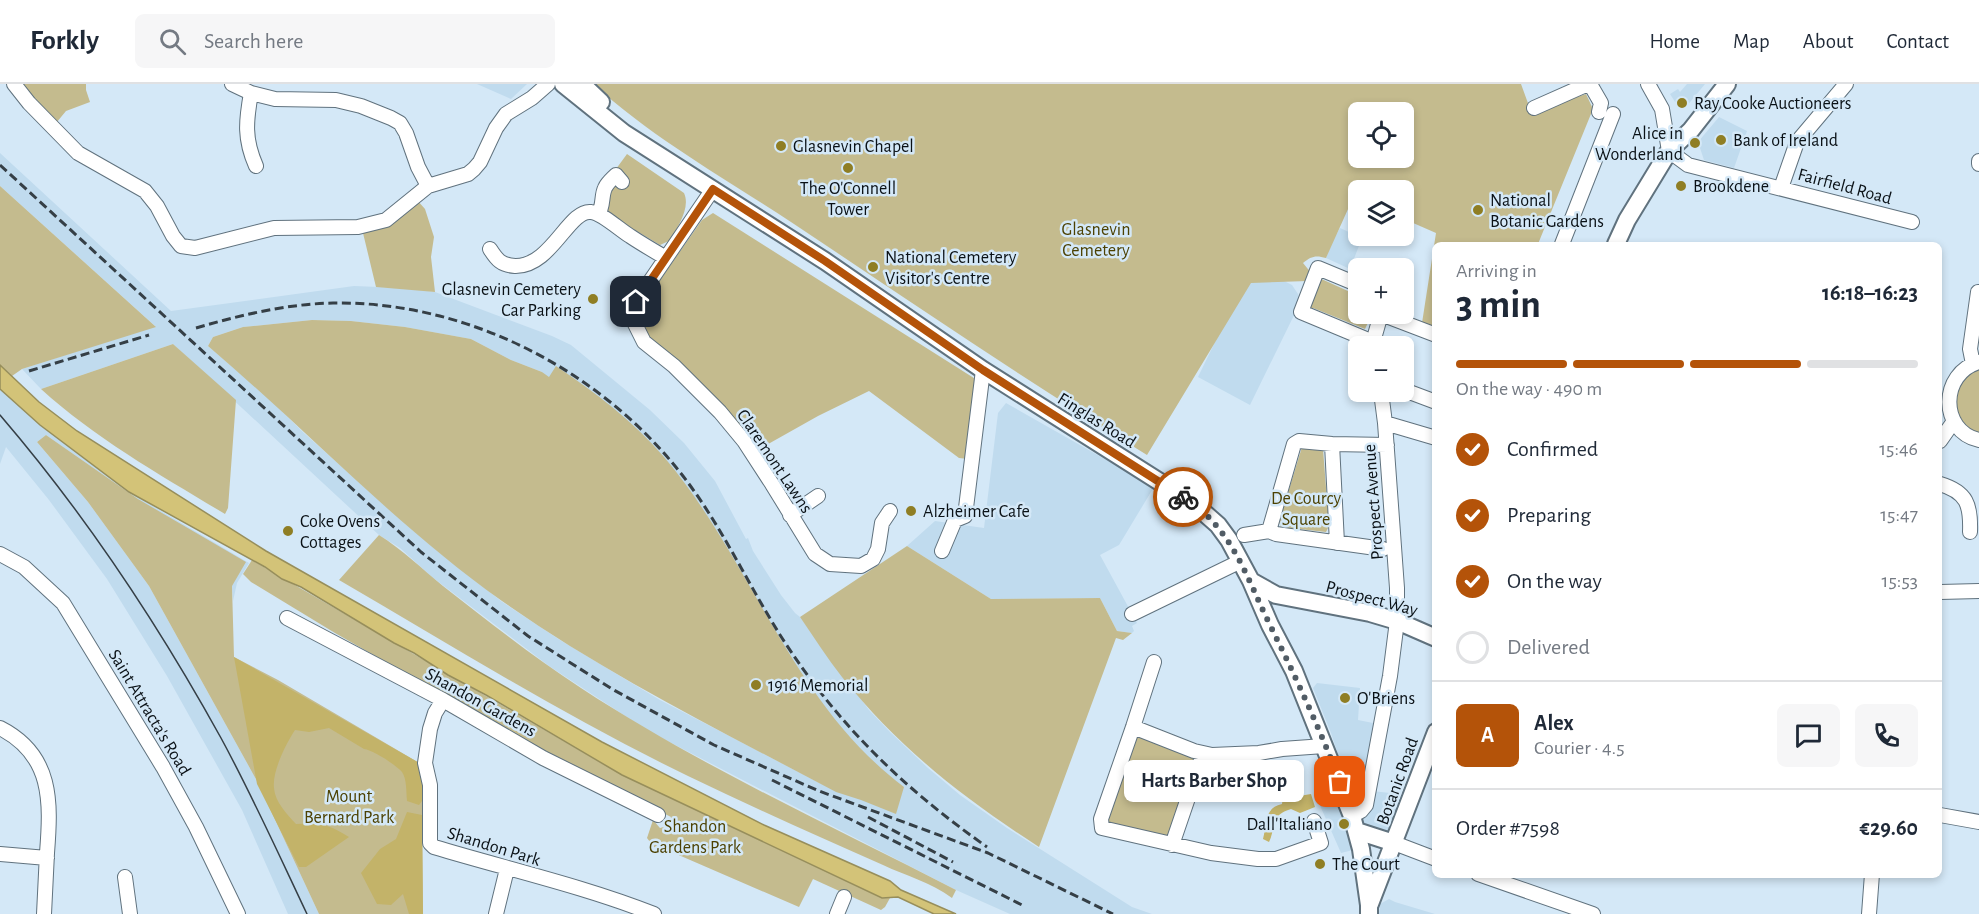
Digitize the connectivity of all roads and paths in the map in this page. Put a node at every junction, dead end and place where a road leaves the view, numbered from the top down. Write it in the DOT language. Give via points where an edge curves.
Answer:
graph roads {
  1 [pos="14,84"];
  2 [pos="232,84"];
  3 [pos="548,84"];
  4 [pos="563,84"];
  5 [pos="582,84"];
  6 [pos="1589,84"];
  7 [pos="1648,84"];
  8 [pos="1727,84"];
  9 [pos="1846,84"];
  10 [pos="250,93"];
  11 [pos="1534,108"];
  12 [pos="1599,112"];
  13 [pos="1613,114"];
  14 [pos="1669,151"];
  15 [pos="672,164"];
  16 [pos="256,166"];
  17 [pos="622,182"];
  18 [pos="428,186"];
  19 [pos="1781,188"];
  20 [pos="713,189"];
  21 [pos="598,214"];
  22 [pos="1912,222"];
  23 [pos="1563,242"];
  24 [pos="1617,242"];
  25 [pos="490,249"];
  26 [pos="666,258"];
  27 [pos="1348,280"];
  28 [pos="1978,292"];
  29 [pos="1407,324"];
  30 [pos="1432,333"];
  31 [pos="1355,336"];
  32 [pos="1976,363"];
  33 [pos="983,370"];
  34 [pos="1414,394"];
  35 [pos="1432,400"];
  36 [pos="1382,402"];
  37 [pos="1954,421"];
  38 [pos="1385,423"];
  39 [pos="1432,437"];
  40 [pos="1942,438"];
  41 [pos="1979,440"];
  42 [pos="1332,444"];
  43 [pos="1387,444"];
  44 [pos="1942,485"];
  45 [pos="818,496"];
  46 [pos="890,511"];
  47 [pos="790,515"];
  48 [pos="1269,531"];
  49 [pos="1970,532"];
  50 [pos="1245,535"];
  51 [pos="1337,543"];
  52 [pos="1383,549"];
  53 [pos="942,551"];
  54 [pos="0,554"];
  55 [pos="1241,561"];
  56 [pos="1251,581"];
  57 [pos="1979,591"];
  58 [pos="1942,592"];
  59 [pos="1298,600"];
  60 [pos="1132,614"];
  61 [pos="287,618"];
  62 [pos="1397,621"];
  63 [pos="1270,625"];
  64 [pos="1432,636"];
  65 [pos="1154,662"];
  66 [pos="443,700"];
  67 [pos="1133,727"];
  68 [pos="0,728"];
  69 [pos="1432,743"];
  70 [pos="1324,746"];
  71 [pos="1203,754"];
  72 [pos="658,815"];
  73 [pos="1942,816"];
  74 [pos="1314,821"];
  75 [pos="1979,822"];
  76 [pos="1355,824"];
  77 [pos="1394,843"];
  78 [pos="1172,845"];
  79 [pos="0,854"];
  80 [pos="1432,857"];
  81 [pos="47,858"];
  82 [pos="507,869"];
  83 [pos="125,877"];
  84 [pos="1490,878"];
  85 [pos="1872,878"];
  86 [pos="844,897"];
  87 [pos="1369,910"];
  88 [pos="44,914"];
  89 [pos="130,914"];
  90 [pos="238,914"];
  91 [pos="496,914"];
  92 [pos="654,914"];
  93 [pos="837,914"];
  94 [pos="1593,914"];
  95 [pos="1869,914"];
  1 -- 18 [label="street" via="78,153 145,191 182,246 195,248 274,228 370,225 386,220"];
  2 -- 10 [label="street"];
  3 -- 18 [label="street" via="506,114 474,169"];
  4 -- 15 [label="main road, Finglas Road" via="624,133"];
  5 -- 15 [label="main road, Finglas Road"];
  6 -- 11 [label="street"];
  6 -- 12 [label="street" via="1601,103"];
  7 -- 14 [label="street" via="1662,110"];
  8 -- 14 [label="main road"];
  9 -- 19 [label="street" via="1797,142"];
  10 -- 16 [label="street" via="246,127"];
  10 -- 18 [label="street" via="274,99 336,100 391,118 406,133"];
  13 -- 23 [label="street"];
  14 -- 19 [label="street, Fairfield Road" via="1688,165"];
  14 -- 24 [label="main road"];
  15 -- 20 [label="main road, Finglas Road"];
  17 -- 21 [label="street" via="616,175 608,183"];
  19 -- 22 [label="street, Fairfield Road"];
  20 -- 26 [label="street, Claremont Lawns"];
  20 -- 33 [label="main road, Finglas Road"];
  21 -- 25 [label="street" via="583,213 575,218 549,250 522,266 497,261"];
  21 -- 26 [label="street"];
  26 -- 47 [label="street, Claremont Lawns" via="636,302 633,313 638,332 720,412 753,455"];
  27 -- 31 [label="street" via="1318,268 1300,312"];
  28 -- 32 [label="street" via="1970,349"];
  29 -- 30 [label="street"];
  32 -- 37 [label="street" via="1957,376 1951,387 1950,413"];
  33 -- 53 [label="street" via="965,516 955,520"];
  33 -- 55 [label="main road, Finglas Road" via="1193,503 1218,525"];
  34 -- 35 [label="street"];
  36 -- 38 [label="street, Prospect Avenue"];
  37 -- 40 [label="street"];
  37 -- 41 [label="street"];
  38 -- 39 [label="street"];
  38 -- 43 [label="street, Prospect Avenue"];
  42 -- 43 [label="street"];
  42 -- 48 [label="street" via="1294,444"];
  42 -- 51 [label="street"];
  43 -- 62 [label="street, Prospect Avenue"];
  44 -- 49 [label="street" via="1954,488 1964,498 1971,515"];
  45 -- 47 [label="street"];
  46 -- 47 [label="street, Claremont Lawns" via="882,523 873,559 861,566 830,564 815,554"];
  48 -- 50 [label="street"];
  48 -- 51 [label="street"];
  51 -- 52 [label="street"];
  54 -- 90 [label="street, Saint Attracta's Road" via="24,567 63,603 163,766"];
  55 -- 56 [label="main road, Finglas Road"];
  55 -- 60 [label="street"];
  56 -- 59 [label="main road, Prospect Way" via="1276,595"];
  56 -- 63 [label="main road, Finglas Road"];
  57 -- 58 [label="street"];
  59 -- 62 [label="main road, Prospect Way"];
  59 -- 63 [label="main road, Prospect Way" via="1277,610"];
  61 -- 66 [label="street, Shandon Gardens"];
  62 -- 64 [label="main road, Prospect Way"];
  62 -- 76 [label="street, Prospect Avenue" via="1366,805"];
  63 -- 70 [label="main road, Finglas Road" via="1294,671"];
  65 -- 67 [label="street"];
  66 -- 72 [label="street, Shandon Gardens" via="543,758"];
  66 -- 82 [label="street, Shandon Park" via="430,729 425,763 430,785 430,843"];
  67 -- 71 [label="street"];
  67 -- 78 [label="street" via="1100,825"];
  68 -- 81 [label="street" via="17,738 33,756 48,787"];
  69 -- 77 [label="main road, Botanic Road"];
  70 -- 71 [label="street"];
  70 -- 76 [label="main road, Finglas Road"];
  71 -- 78 [label="street"];
  73 -- 75 [label="street"];
  74 -- 78 [label="street" via="1321,843 1276,859"];
  76 -- 77 [label="main road"];
  76 -- 87 [label="main road, Finglas Road"];
  77 -- 80 [label="street"];
  77 -- 87 [label="main road, Botanic Road"];
  79 -- 81 [label="street"];
  81 -- 88 [label="street"];
  82 -- 91 [label="street"];
  82 -- 92 [label="street, Shandon Park"];
  83 -- 89 [label="street"];
  84 -- 94 [label="street"];
  85 -- 95 [label="street"];
  86 -- 93 [label="street"];
}
